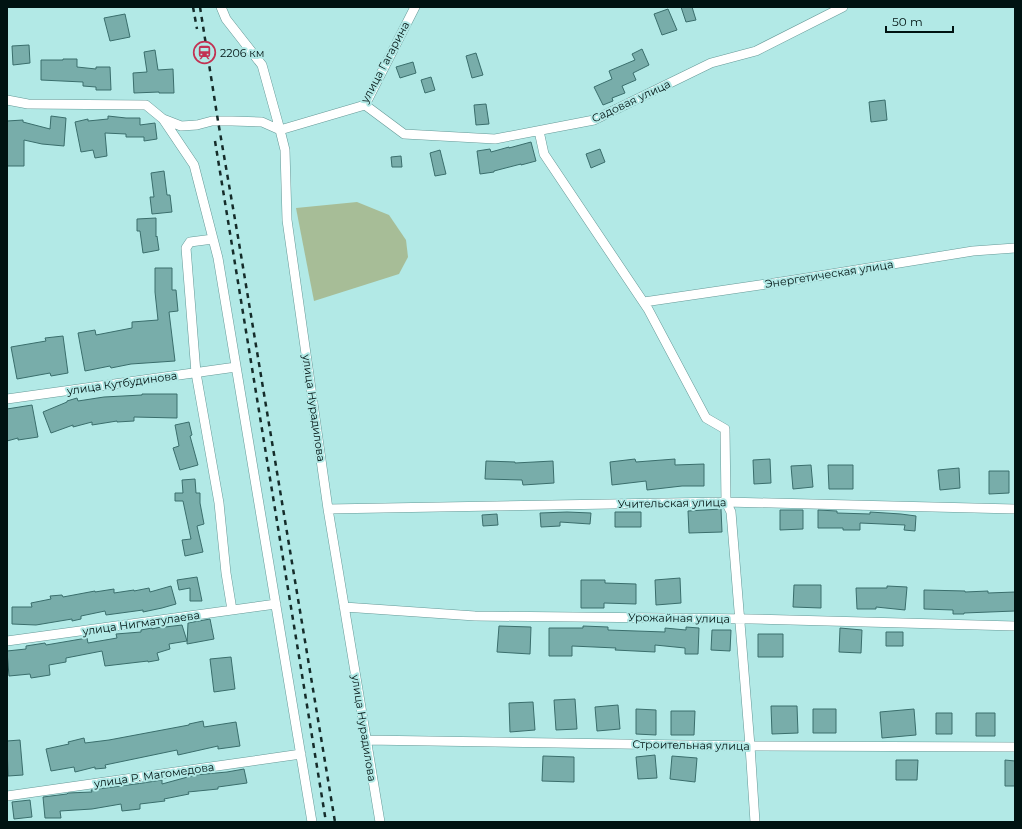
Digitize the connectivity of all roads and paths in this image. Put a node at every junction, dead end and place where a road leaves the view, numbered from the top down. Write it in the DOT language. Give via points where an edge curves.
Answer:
graph roads {
  1 [pos="221,7"];
  2 [pos="415,7"];
  3 [pos="843,7"];
  4 [pos="7,100"];
  5 [pos="365,105"];
  6 [pos="163,119"];
  7 [pos="280,130"];
  8 [pos="539,131"];
  9 [pos="213,238"];
  10 [pos="1015,248"];
  11 [pos="644,302"];
  12 [pos="236,367"];
  13 [pos="196,373"];
  14 [pos="7,399"];
  15 [pos="726,502"];
  16 [pos="328,509"];
  17 [pos="1015,509"];
  18 [pos="276,604"];
  19 [pos="344,607"];
  20 [pos="232,610"];
  21 [pos="739,619"];
  22 [pos="1015,626"];
  23 [pos="7,642"];
  24 [pos="366,740"];
  25 [pos="750,746"];
  26 [pos="1015,746"];
  27 [pos="301,754"];
  28 [pos="7,796"];
  29 [pos="312,822"];
  30 [pos="380,822"];
  31 [pos="755,822"];
  1 -- 7 [label="street, улица Нурадилова" via="226,19 262,65"];
  2 -- 5 [label="street, улица Гагарина"];
  3 -- 8 [label="street, Садовая улица" via="756,51 711,63 594,120"];
  4 -- 6 [label="street" via="28,104 146,105"];
  5 -- 7 [label="street, улица Гагарина"];
  5 -- 8 [label="street, Садовая улица" via="404,134 494,140"];
  6 -- 7 [label="street" via="181,126 212,121 262,122"];
  6 -- 9 [label="street" via="194,165"];
  7 -- 16 [label="street, улица Нурадилова" via="285,150 287,220"];
  8 -- 11 [label="street" via="544,154"];
  9 -- 12 [label="street"];
  9 -- 13 [label="street" via="190,242 186,248"];
  10 -- 11 [label="street, Энергетическая улица" via="972,251"];
  11 -- 15 [label="street" via="706,418 725,429"];
  12 -- 13 [label="street, улица Кутбудинова"];
  12 -- 18 [label="street"];
  13 -- 14 [label="street, улица Кутбудинова"];
  13 -- 20 [label="street" via="219,503"];
  15 -- 16 [label="street, Учительская улица"];
  15 -- 17 [label="street, Учительская улица"];
  15 -- 21 [label="street" via="731,512"];
  16 -- 19 [label="street, улица Нурадилова"];
  18 -- 20 [label="street, улица Нигматулаева"];
  18 -- 27 [label="street"];
  19 -- 21 [label="street, Урожайная улица" via="475,616"];
  19 -- 24 [label="street, улица Нурадилова"];
  20 -- 23 [label="street, улица Нигматулаева"];
  21 -- 22 [label="street, Урожайная улица"];
  21 -- 25 [label="street"];
  24 -- 25 [label="street, Строительная улица"];
  24 -- 30 [label="street, улица Нурадилова"];
  25 -- 26 [label="street, Строительная улица"];
  25 -- 31 [label="street"];
  27 -- 28 [label="street, улица Р. Магомедова"];
  27 -- 29 [label="street"];
}
